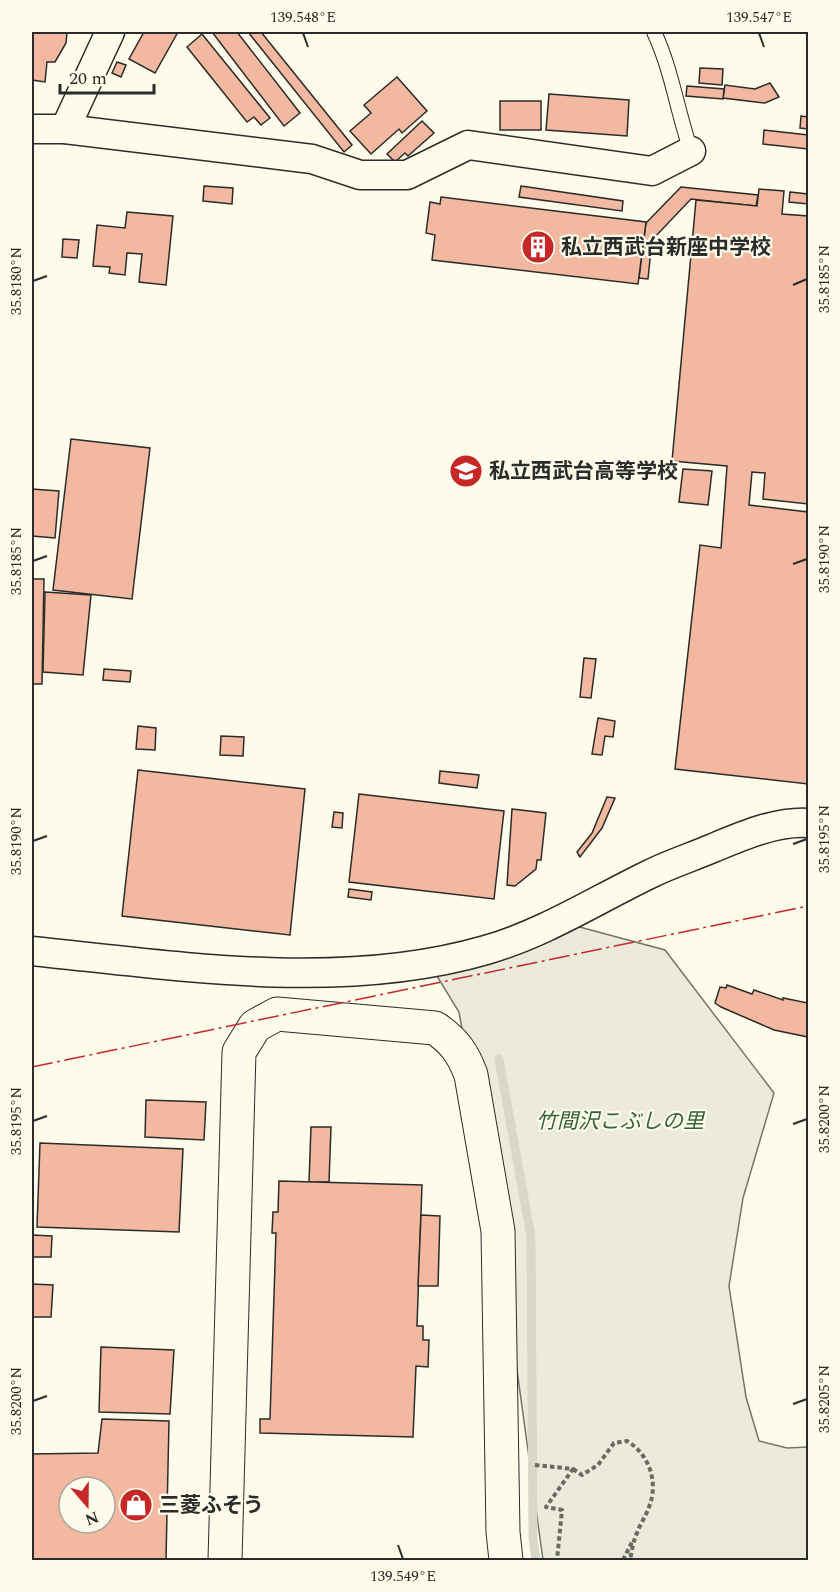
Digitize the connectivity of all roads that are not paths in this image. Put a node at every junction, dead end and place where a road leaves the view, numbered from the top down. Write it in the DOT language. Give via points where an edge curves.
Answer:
graph roads {
  1 [pos="110,32"];
  2 [pos="654,32"];
  3 [pos="32,129"];
  4 [pos="65,129"];
  5 [pos="691,150"];
  6 [pos="808,824"];
  7 [pos="32,951"];
  8 [pos="225,1560"];
  9 [pos="506,1560"];
  1 -- 4 [label="street"];
  2 -- 5 [label="lane" via="668,60"];
  3 -- 4 [label="street"];
  4 -- 5 [label="street" via="312,159 360,175 407,175 468,146 652,171"];
  6 -- 7 [label="street" via="754,831 651,874 561,922 487,950 429,963 311,972 200,968"];
  8 -- 9 [label="street" via="239,1052 255,1026 276,1014 435,1028 464,1055 471,1075 498,1231 502,1532"];
}
